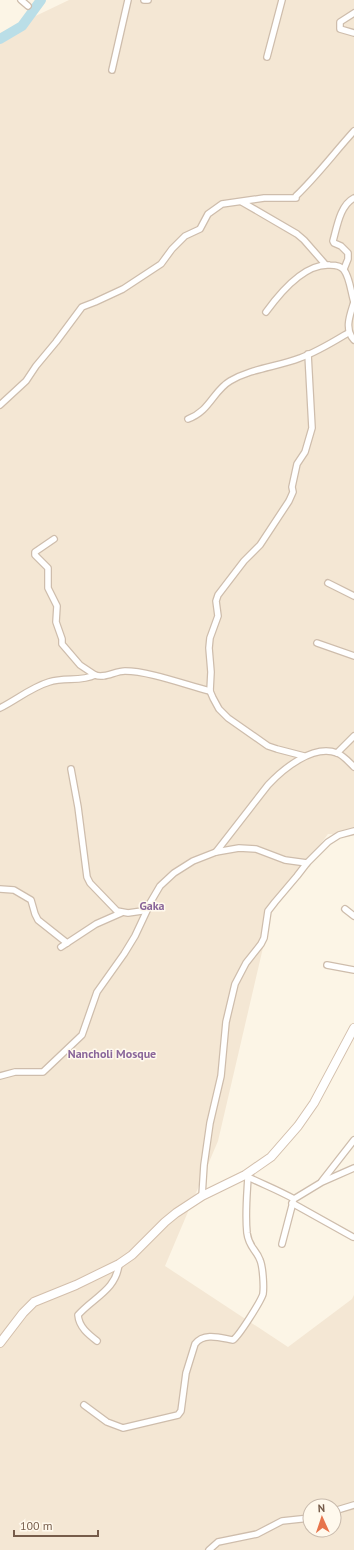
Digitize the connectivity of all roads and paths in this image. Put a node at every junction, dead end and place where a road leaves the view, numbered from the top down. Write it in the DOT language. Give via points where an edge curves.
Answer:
graph roads {
  1 [pos="21,0"];
  2 [pos="128,0"];
  3 [pos="144,0"];
  4 [pos="148,0"];
  5 [pos="282,0"];
  6 [pos="28,6"];
  7 [pos="354,13"];
  8 [pos="354,33"];
  9 [pos="267,57"];
  10 [pos="112,70"];
  11 [pos="354,131"];
  12 [pos="354,198"];
  13 [pos="242,202"];
  14 [pos="325,264"];
  15 [pos="344,269"];
  16 [pos="354,302"];
  17 [pos="266,312"];
  18 [pos="348,333"];
  19 [pos="354,340"];
  20 [pos="308,354"];
  21 [pos="0,405"];
  22 [pos="188,419"];
  23 [pos="54,539"];
  24 [pos="328,582"];
  25 [pos="354,596"];
  26 [pos="316,643"];
  27 [pos="354,656"];
  28 [pos="95,675"];
  29 [pos="210,692"];
  30 [pos="0,708"];
  31 [pos="354,736"];
  32 [pos="337,753"];
  33 [pos="304,756"];
  34 [pos="354,767"];
  35 [pos="71,769"];
  36 [pos="354,831"];
  37 [pos="216,852"];
  38 [pos="306,863"];
  39 [pos="0,889"];
  40 [pos="150,904"];
  41 [pos="345,909"];
  42 [pos="121,913"];
  43 [pos="354,916"];
  44 [pos="67,944"];
  45 [pos="61,947"];
  46 [pos="327,965"];
  47 [pos="354,970"];
  48 [pos="354,1028"];
  49 [pos="0,1076"];
  50 [pos="354,1140"];
  51 [pos="354,1168"];
  52 [pos="246,1176"];
  53 [pos="322,1182"];
  54 [pos="202,1196"];
  55 [pos="293,1201"];
  56 [pos="353,1237"];
  57 [pos="282,1244"];
  58 [pos="119,1264"];
  59 [pos="96,1341"];
  60 [pos="0,1343"];
  61 [pos="84,1405"];
  62 [pos="354,1505"];
  63 [pos="342,1509"];
  64 [pos="302,1519"];
  65 [pos="209,1550"];
  1 -- 6 [label="street"];
  2 -- 10 [label="street"];
  3 -- 4 [label="street"];
  5 -- 9 [label="street"];
  7 -- 8 [label="street" via="340,22 340,29"];
  11 -- 13 [label="street" via="296,198 264,198"];
  12 -- 15 [label="street" via="342,212 333,241 348,253"];
  13 -- 14 [label="street" via="297,234"];
  13 -- 21 [label="street" via="222,204 208,214 200,229 185,236 161,264 123,288 82,306 26,381"];
  14 -- 15 [label="street"];
  14 -- 17 [label="street" via="296,278"];
  15 -- 16 [label="street"];
  16 -- 18 [label="street"];
  18 -- 19 [label="street"];
  18 -- 20 [label="street"];
  20 -- 22 [label="street" via="248,372 230,381 202,411"];
  20 -- 29 [label="street" via="312,428 305,452 298,464 289,501 260,544 218,595 218,616 209,648"];
  23 -- 28 [label="street" via="35,552 35,555 48,568 48,588 57,606 56,622 62,644 80,665"];
  24 -- 25 [label="street"];
  26 -- 27 [label="street"];
  28 -- 29 [label="street" via="100,677 123,671 137,672"];
  28 -- 30 [label="street" via="50,682"];
  29 -- 33 [label="street" via="219,709 228,718 255,737 277,750"];
  31 -- 32 [label="street"];
  32 -- 33 [label="street"];
  32 -- 34 [label="street"];
  33 -- 37 [label="street" via="268,785"];
  35 -- 42 [label="street" via="86,875 90,884"];
  36 -- 38 [label="street" via="339,835 328,842"];
  37 -- 38 [label="street" via="239,848 256,849 285,860"];
  37 -- 40 [label="street" via="193,861 174,873 160,886"];
  38 -- 54 [label="street" via="268,911 264,938 246,963 232,993 226,1022 221,1076 210,1123"];
  39 -- 44 [label="street" via="14,890 31,900 38,920"];
  40 -- 42 [label="street" via="137,912"];
  40 -- 49 [label="street" via="135,936 97,992 82,1035 43,1072 15,1072"];
  41 -- 43 [label="street"];
  42 -- 44 [label="street" via="96,924"];
  44 -- 45 [label="street"];
  46 -- 47 [label="street"];
  48 -- 52 [label="street" via="314,1103 298,1126 271,1157"];
  50 -- 53 [label="street"];
  51 -- 53 [label="street"];
  52 -- 54 [label="street"];
  52 -- 55 [label="street" via="272,1187"];
  52 -- 61 [label="street" via="247,1234 263,1269 263,1294 243,1330 233,1340 207,1337 195,1344 178,1415 123,1428 107,1422"];
  53 -- 55 [label="street"];
  54 -- 58 [label="street" via="165,1222 132,1255"];
  55 -- 56 [label="street"];
  55 -- 57 [label="street"];
  58 -- 59 [label="street" via="118,1274 110,1286 78,1315 83,1329"];
  58 -- 60 [label="street" via="34,1302"];
  62 -- 63 [label="street"];
  64 -- 65 [label="street" via="282,1521 257,1534 218,1542"];
}
